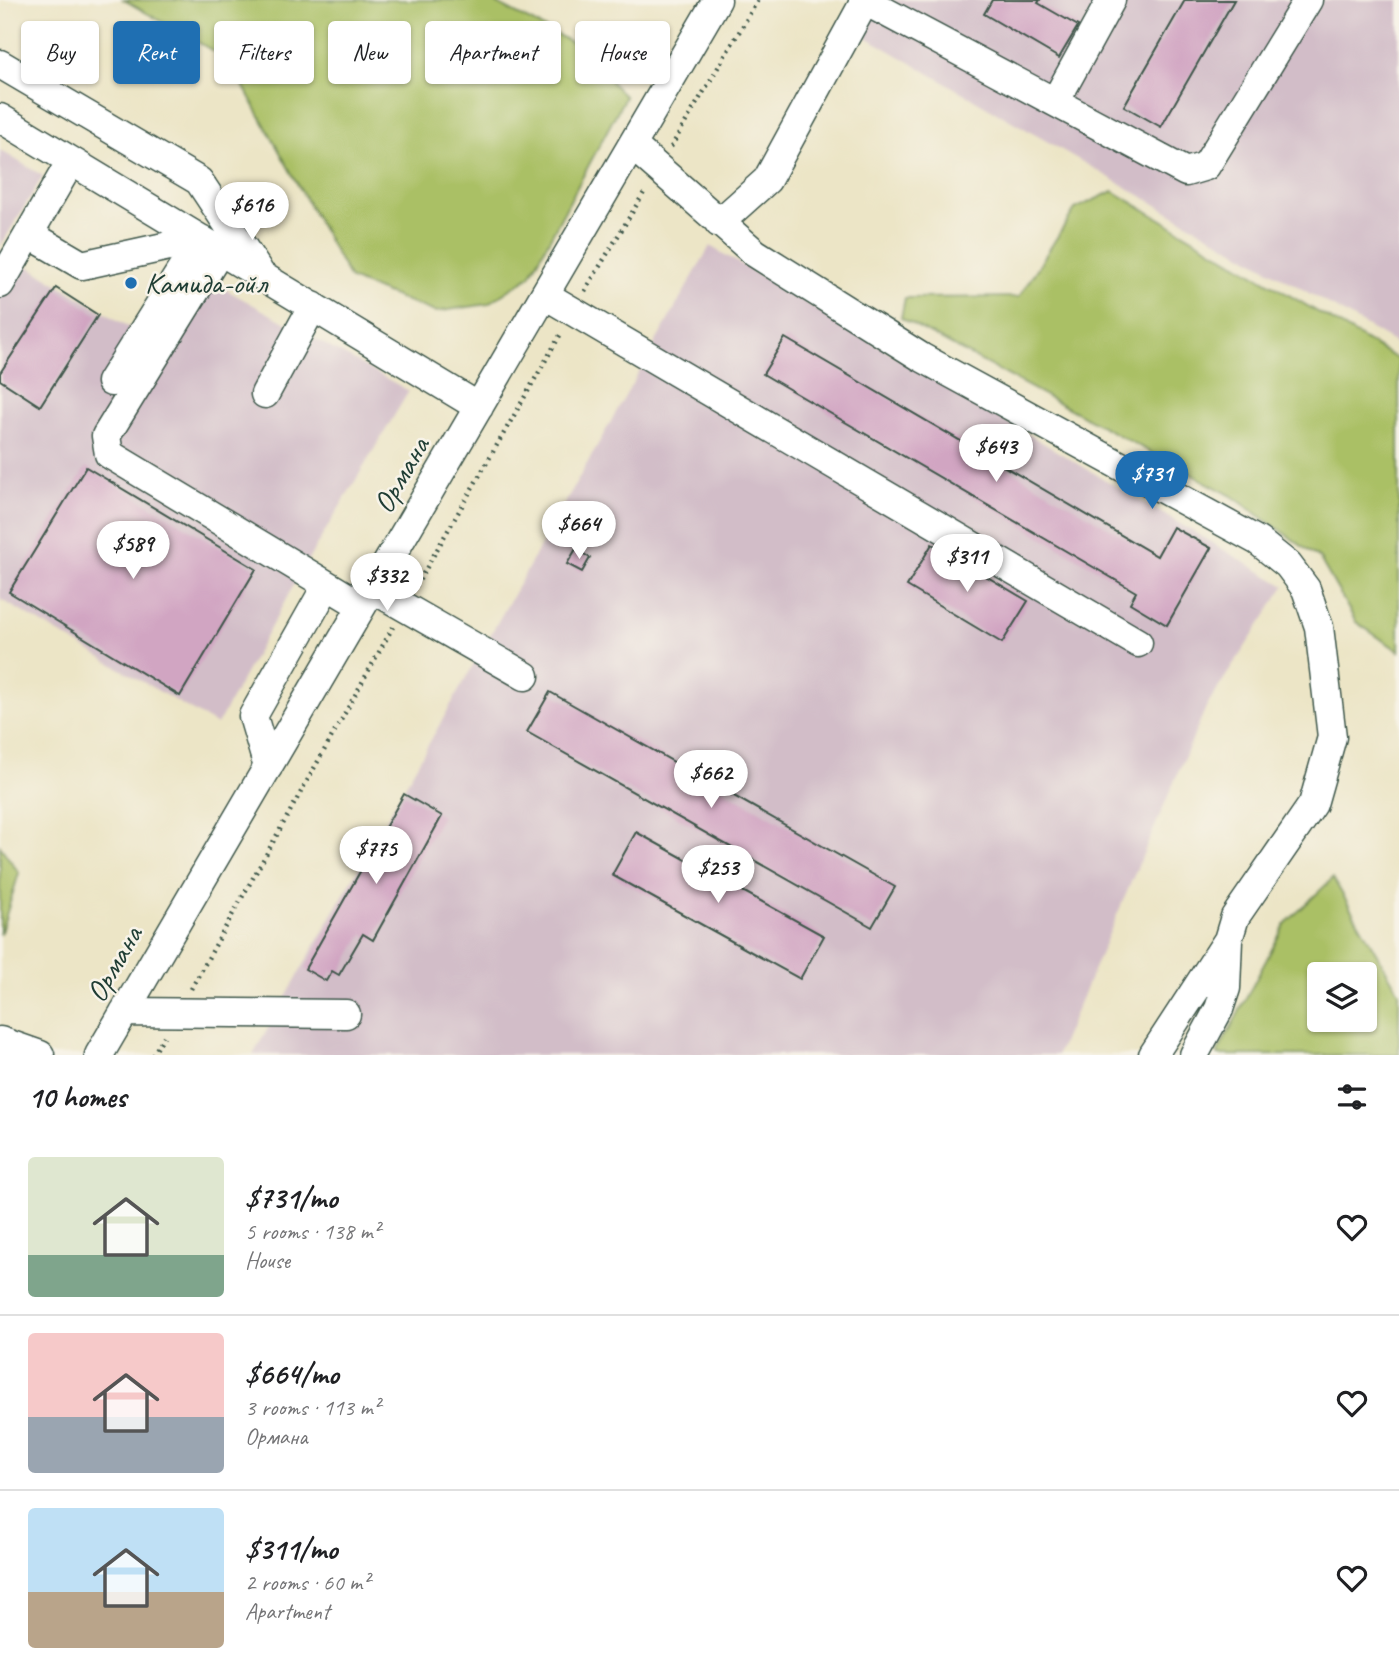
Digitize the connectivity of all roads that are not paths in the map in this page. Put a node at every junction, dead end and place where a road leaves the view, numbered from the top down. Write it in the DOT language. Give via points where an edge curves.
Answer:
graph roads {
  1 [pos="717,0"];
  2 [pos="864,0"];
  3 [pos="1111,0"];
  4 [pos="1308,0"];
  5 [pos="0,64"];
  6 [pos="1055,102"];
  7 [pos="0,118"];
  8 [pos="633,146"];
  9 [pos="71,161"];
  10 [pos="719,223"];
  11 [pos="29,233"];
  12 [pos="211,245"];
  13 [pos="262,276"];
  14 [pos="0,284"];
  15 [pos="545,295"];
  16 [pos="313,306"];
  17 [pos="111,383"];
  18 [pos="265,394"];
  19 [pos="480,407"];
  20 [pos="327,585"];
  21 [pos="367,597"];
  22 [pos="1138,643"];
  23 [pos="525,676"];
  24 [pos="268,767"];
  25 [pos="1228,940"];
  26 [pos="124,1012"];
  27 [pos="346,1014"];
  28 [pos="0,1041"];
  29 [pos="40,1055"];
  30 [pos="99,1055"];
  31 [pos="1153,1055"];
  32 [pos="1194,1055"];
  1 -- 8 [label="street, Ормана"];
  2 -- 6 [label="street"];
  2 -- 10 [label="street" via="767,180"];
  3 -- 6 [label="street"];
  4 -- 6 [label="street" via="1206,166 1186,172"];
  5 -- 13 [label="street" via="199,181"];
  7 -- 9 [label="street"];
  8 -- 10 [label="street"];
  8 -- 15 [label="street, Ормана"];
  9 -- 11 [label="street"];
  9 -- 12 [label="street"];
  10 -- 25 [label="street" via="755,253 921,357 1258,541 1288,565 1306,589 1319,627 1332,737 1313,804 1235,917"];
  11 -- 12 [label="street" via="82,265"];
  11 -- 14 [label="street"];
  12 -- 13 [label="street"];
  12 -- 17 [label="street"];
  12 -- 20 [label="street" via="106,436 109,454"];
  13 -- 16 [label="street"];
  15 -- 19 [label="street, Ормана"];
  15 -- 22 [label="street"];
  16 -- 18 [label="street"];
  16 -- 19 [label="street"];
  19 -- 21 [label="street, Ормана"];
  20 -- 21 [label="street"];
  20 -- 24 [label="street" via="253,716"];
  21 -- 23 [label="street"];
  21 -- 24 [label="street, Ормана"];
  24 -- 26 [label="street, Ормана"];
  25 -- 31 [label="street"];
  25 -- 32 [label="street" via="1226,988"];
  26 -- 27 [label="street"];
  26 -- 30 [label="street, Ормана"];
  28 -- 29 [label="street"];
}
